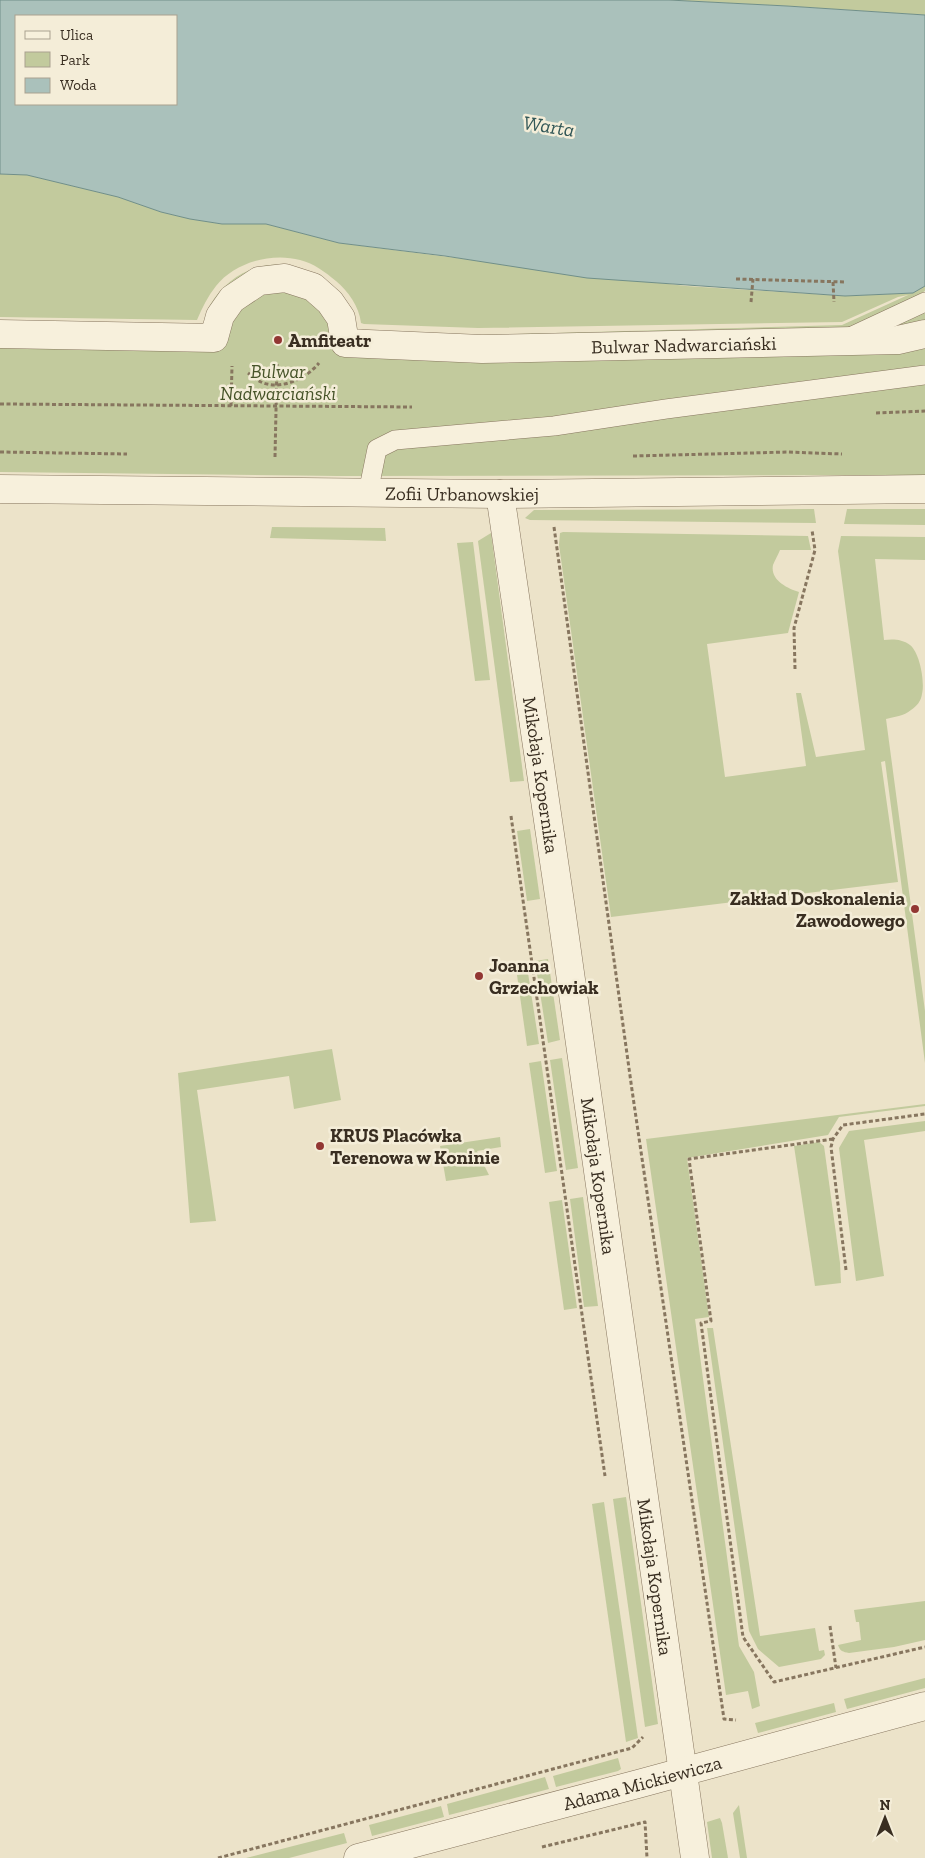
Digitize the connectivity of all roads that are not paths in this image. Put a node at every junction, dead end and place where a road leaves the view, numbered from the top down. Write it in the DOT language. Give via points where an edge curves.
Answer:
graph roads {
  1 [pos="925,302"];
  2 [pos="0,334"];
  3 [pos="925,334"];
  4 [pos="840,341"];
  5 [pos="925,375"];
  6 [pos="0,489"];
  7 [pos="925,489"];
  8 [pos="368,492"];
  9 [pos="500,494"];
  10 [pos="925,1706"];
  11 [pos="683,1771"];
  12 [pos="358,1858"];
  13 [pos="695,1858"];
  1 -- 4 [label="lane"];
  2 -- 4 [label="street, Bulwar Nadwarciański" via="214,338 220,316 232,299 259,281 284,278 314,287 330,302 340,318 346,343 482,349"];
  3 -- 4 [label="street, Bulwar Nadwarciański" via="898,340"];
  5 -- 8 [label="lane" via="554,426 395,440 377,448"];
  6 -- 8 [label="street, Zofii Urbanowskiej"];
  7 -- 9 [label="street, Zofii Urbanowskiej"];
  8 -- 9 [label="street, Zofii Urbanowskiej"];
  9 -- 11 [label="street, Mikołaja Kopernika"];
  10 -- 11 [label="street, Adama Mickiewicza"];
  11 -- 12 [label="street, Adama Mickiewicza"];
  11 -- 13 [label="street, Mikołaja Kopernika"];
}
